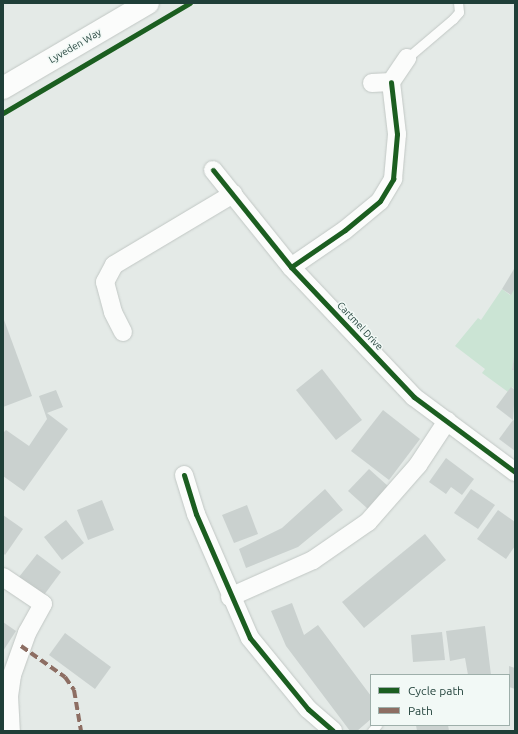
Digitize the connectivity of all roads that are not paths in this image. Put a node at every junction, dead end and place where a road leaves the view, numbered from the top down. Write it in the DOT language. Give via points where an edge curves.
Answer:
graph roads {
  1 [pos="148,3"];
  2 [pos="458,3"];
  3 [pos="407,58"];
  4 [pos="391,82"];
  5 [pos="372,83"];
  6 [pos="3,88"];
  7 [pos="213,170"];
  8 [pos="233,194"];
  9 [pos="291,267"];
  10 [pos="123,332"];
  11 [pos="447,421"];
  12 [pos="515,472"];
  13 [pos="184,475"];
  14 [pos="3,577"];
  15 [pos="230,597"];
  16 [pos="11,731"];
  17 [pos="333,731"];
  1 -- 6 [label="street, Lyveden Way"];
  2 -- 3 [label="lane" via="459,12 453,19"];
  3 -- 4 [label="street"];
  4 -- 5 [label="street"];
  4 -- 9 [label="street" via="397,134 393,179 380,201 345,230"];
  7 -- 8 [label="street, Cartmel Drive"];
  8 -- 9 [label="street, Cartmel Drive"];
  8 -- 10 [label="street" via="114,265 105,282 113,312"];
  9 -- 11 [label="street, Cartmel Drive" via="414,397"];
  11 -- 12 [label="street, Cartmel Drive"];
  11 -- 15 [label="street" via="418,465 368,522 313,560"];
  13 -- 15 [label="street" via="196,514"];
  14 -- 16 [label="street" via="43,604 26,633 12,675 9,696"];
  15 -- 17 [label="street" via="250,638 308,709"];
}
